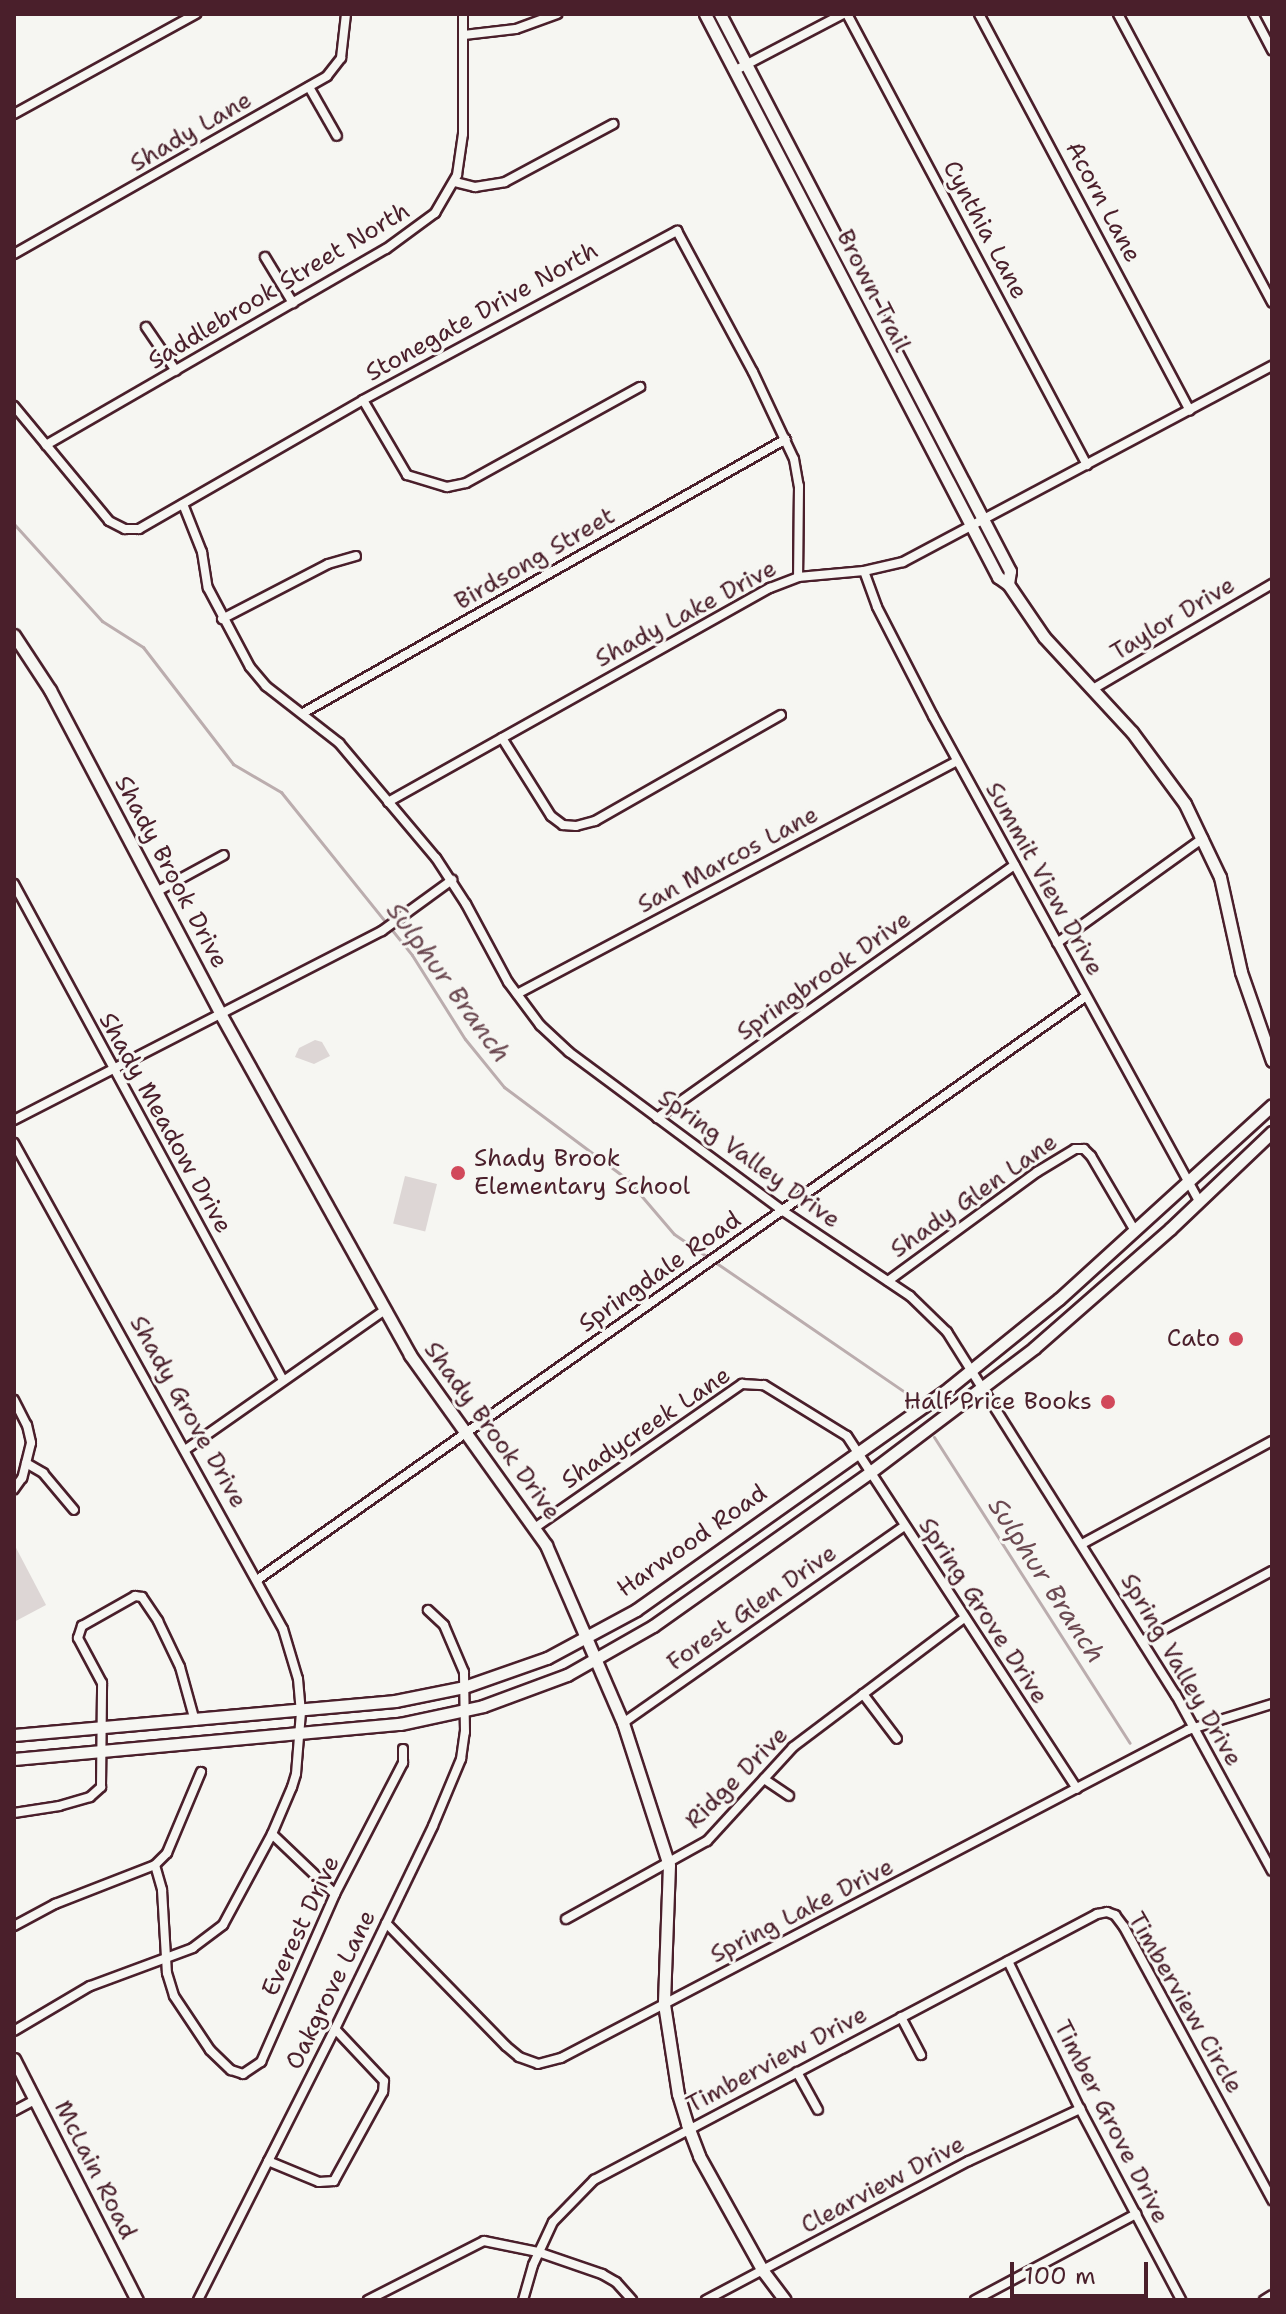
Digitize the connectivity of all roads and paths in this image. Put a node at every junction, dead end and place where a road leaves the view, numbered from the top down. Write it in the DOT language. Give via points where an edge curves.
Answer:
graph roads {
  1 [pos="346,14"];
  2 [pos="463,14"];
  3 [pos="557,14"];
  4 [pos="705,14"];
  5 [pos="720,14"];
  6 [pos="845,14"];
  7 [pos="979,14"];
  8 [pos="1118,14"];
  9 [pos="1253,14"];
  10 [pos="192,15"];
  11 [pos="464,35"];
  12 [pos="1272,50"];
  13 [pos="747,64"];
  14 [pos="734,71"];
  15 [pos="309,87"];
  16 [pos="14,114"];
  17 [pos="613,124"];
  18 [pos="337,136"];
  19 [pos="455,182"];
  20 [pos="14,254"];
  21 [pos="265,257"];
  22 [pos="867,290"];
  23 [pos="852,298"];
  24 [pos="293,303"];
  25 [pos="1272,303"];
  26 [pos="146,327"];
  27 [pos="1272,366"];
  28 [pos="176,371"];
  29 [pos="640,387"];
  30 [pos="363,400"];
  31 [pos="14,406"];
  32 [pos="1190,410"];
  33 [pos="786,439"];
  34 [pos="46,445"];
  35 [pos="1087,465"];
  36 [pos="183,504"];
  37 [pos="984,520"];
  38 [pos="971,527"];
  39 [pos="356,556"];
  40 [pos="864,571"];
  41 [pos="798,577"];
  42 [pos="1008,584"];
  43 [pos="1272,584"];
  44 [pos="222,619"];
  45 [pos="14,635"];
  46 [pos="1093,689"];
  47 [pos="303,713"];
  48 [pos="781,715"];
  49 [pos="502,738"];
  50 [pos="957,761"];
  51 [pos="388,802"];
  52 [pos="1203,838"];
  53 [pos="224,855"];
  54 [pos="1014,865"];
  55 [pos="452,880"];
  56 [pos="14,884"];
  57 [pos="156,892"];
  58 [pos="1057,943"];
  59 [pos="517,994"];
  60 [pos="1085,997"];
  61 [pos="221,1015"];
  62 [pos="1272,1061"];
  63 [pos="112,1069"];
  64 [pos="1272,1105"];
  65 [pos="657,1118"];
  66 [pos="14,1120"];
  67 [pos="1272,1132"];
  68 [pos="14,1143"];
  69 [pos="1188,1181"];
  70 [pos="1199,1201"];
  71 [pos="783,1211"];
  72 [pos="1135,1231"];
  73 [pos="888,1281"];
  74 [pos="385,1310"];
  75 [pos="972,1369"];
  76 [pos="283,1380"];
  77 [pos="983,1387"];
  78 [pos="14,1400"];
  79 [pos="466,1432"];
  80 [pos="1272,1441"];
  81 [pos="185,1450"];
  82 [pos="858,1452"];
  83 [pos="26,1463"];
  84 [pos="869,1473"];
  85 [pos="14,1489"];
  86 [pos="74,1510"];
  87 [pos="904,1526"];
  88 [pos="536,1527"];
  89 [pos="1082,1544"];
  90 [pos="1272,1571"];
  91 [pos="257,1580"];
  92 [pos="428,1610"];
  93 [pos="963,1619"];
  94 [pos="588,1637"];
  95 [pos="1142,1641"];
  96 [pos="598,1659"];
  97 [pos="464,1687"];
  98 [pos="863,1694"];
  99 [pos="1272,1704"];
  100 [pos="465,1711"];
  101 [pos="301,1712"];
  102 [pos="195,1721"];
  103 [pos="623,1723"];
  104 [pos="99,1728"];
  105 [pos="1194,1728"];
  106 [pos="14,1735"];
  107 [pos="297,1735"];
  108 [pos="897,1739"];
  109 [pos="403,1749"];
  110 [pos="100,1752"];
  111 [pos="14,1759"];
  112 [pos="201,1772"];
  113 [pos="764,1779"];
  114 [pos="1077,1789"];
  115 [pos="789,1796"];
  116 [pos="14,1813"];
  117 [pos="272,1834"];
  118 [pos="155,1865"];
  119 [pos="669,1865"];
  120 [pos="1271,1866"];
  121 [pos="335,1894"];
  122 [pos="1107,1912"];
  123 [pos="566,1919"];
  124 [pos="386,1923"];
  125 [pos="14,1926"];
  126 [pos="167,1958"];
  127 [pos="1008,1961"];
  128 [pos="664,2004"];
  129 [pos="901,2017"];
  130 [pos="335,2029"];
  131 [pos="14,2031"];
  132 [pos="921,2055"];
  133 [pos="14,2059"];
  134 [pos="797,2072"];
  135 [pos="35,2100"];
  136 [pos="1080,2109"];
  137 [pos="818,2110"];
  138 [pos="14,2111"];
  139 [pos="690,2130"];
  140 [pos="268,2161"];
  141 [pos="1272,2200"];
  142 [pos="1136,2214"];
  143 [pos="538,2252"];
  144 [pos="763,2271"];
  145 [pos="1272,2295"];
  146 [pos="137,2300"];
  147 [pos="198,2300"];
  148 [pos="368,2300"];
  149 [pos="523,2300"];
  150 [pos="632,2300"];
  151 [pos="706,2300"];
  152 [pos="785,2300"];
  153 [pos="975,2300"];
  154 [pos="1181,2300"];
  155 [pos="1264,2300"];
  1 -- 15 [label="street, Shady Lane" via="341,58 334,71"];
  2 -- 11 [label="street, Saddlebrook Street North"];
  3 -- 11 [label="street" via="516,29"];
  4 -- 14 [label="street, Brown Trail"];
  5 -- 13 [label="street, Brown Trail"];
  6 -- 13 [label="street"];
  6 -- 35 [label="street, Cynthia Lane"];
  7 -- 32 [label="street, Acorn Lane"];
  8 -- 25 [label="street"];
  9 -- 12 [label="street"];
  10 -- 16 [label="street"];
  11 -- 19 [label="street, Saddlebrook Street North" via="463,134"];
  13 -- 14 [label="street"];
  13 -- 22 [label="street, Brown Trail"];
  14 -- 23 [label="street, Brown Trail"];
  15 -- 18 [label="street"];
  15 -- 20 [label="street, Shady Lane"];
  17 -- 19 [label="street" via="505,182 475,187"];
  19 -- 24 [label="street, Saddlebrook Street North" via="424,224"];
  21 -- 24 [label="street"];
  22 -- 23 [label="street"];
  22 -- 37 [label="street, Brown Trail"];
  23 -- 38 [label="street, Brown Trail"];
  24 -- 28 [label="street, Saddlebrook Street North"];
  26 -- 28 [label="street"];
  27 -- 32 [label="street, Shady Lake Drive"];
  28 -- 34 [label="street, Saddlebrook Street North"];
  29 -- 30 [label="street" via="466,483 447,487 407,475"];
  30 -- 33 [label="street, Stonegate Drive North" via="677,231"];
  30 -- 36 [label="street, Stonegate Drive North"];
  31 -- 34 [label="street, Stonegate Drive North"];
  32 -- 35 [label="street, Shady Lake Drive"];
  33 -- 41 [label="street, Stonegate Drive North" via="799,486"];
  33 -- 47 [label="street, Birdsong Street"];
  34 -- 36 [label="street, Stonegate Drive North" via="116,526 139,529"];
  35 -- 37 [label="street, Shady Lake Drive"];
  36 -- 44 [label="street, Spring Valley Drive"];
  37 -- 38 [label="street, Shady Lake Drive"];
  37 -- 42 [label="street, Brown Trail" via="1010,571"];
  38 -- 40 [label="street, Shady Lake Drive" via="903,562"];
  38 -- 42 [label="street, Brown Trail" via="998,577"];
  39 -- 44 [label="street" via="328,564"];
  40 -- 41 [label="street, Shady Lake Drive"];
  40 -- 50 [label="street, Summit View Drive" via="877,607"];
  41 -- 49 [label="street, Shady Lake Drive"];
  42 -- 46 [label="street, Brown Trail" via="1044,637"];
  43 -- 46 [label="street, Taylor Drive"];
  44 -- 47 [label="street, Spring Valley Drive" via="266,686"];
  45 -- 57 [label="street, Shady Brook Drive" via="50,690"];
  46 -- 52 [label="street, Brown Trail" via="1159,766"];
  47 -- 51 [label="street, Spring Valley Drive" via="339,743"];
  48 -- 49 [label="street" via="595,821 576,826 551,816"];
  49 -- 51 [label="street, Shady Lake Drive"];
  50 -- 54 [label="street, Summit View Drive"];
  50 -- 59 [label="street, San Marcos Lane"];
  51 -- 55 [label="street, Spring Valley Drive"];
  52 -- 58 [label="street"];
  52 -- 62 [label="street, Brown Trail" via="1224,889 1241,972"];
  53 -- 57 [label="street"];
  54 -- 58 [label="street, Summit View Drive"];
  54 -- 65 [label="street, Springbrook Drive"];
  55 -- 59 [label="street, Spring Valley Drive"];
  55 -- 61 [label="street" via="382,931"];
  56 -- 63 [label="street, Shady Meadow Drive"];
  57 -- 61 [label="street, Shady Brook Drive"];
  58 -- 60 [label="street, Summit View Drive"];
  59 -- 65 [label="street, Spring Valley Drive" via="554,1039"];
  60 -- 69 [label="street, Summit View Drive"];
  60 -- 71 [label="street, Springdale Road"];
  61 -- 63 [label="street"];
  61 -- 74 [label="street, Shady Brook Drive"];
  63 -- 66 [label="street"];
  63 -- 76 [label="street, Shady Meadow Drive"];
  64 -- 69 [label="street, Harwood Road"];
  65 -- 71 [label="street, Spring Valley Drive"];
  67 -- 70 [label="street, Harwood Road"];
  68 -- 81 [label="street, Shady Grove Drive"];
  69 -- 70 [label="street, Summit View Drive"];
  69 -- 72 [label="street, Harwood Road"];
  70 -- 77 [label="street, Harwood Road"];
  71 -- 73 [label="street, Spring Valley Drive"];
  71 -- 79 [label="street, Springdale Road"];
  72 -- 73 [label="street, Shady Glen Lane" via="1091,1156 1075,1149"];
  72 -- 75 [label="street, Harwood Road"];
  73 -- 75 [label="street, Spring Valley Drive" via="934,1318"];
  74 -- 76 [label="street"];
  74 -- 79 [label="street, Shady Brook Drive" via="425,1379"];
  75 -- 77 [label="street, Spring Valley Drive"];
  75 -- 82 [label="street, Harwood Road"];
  76 -- 81 [label="street"];
  77 -- 84 [label="street, Harwood Road"];
  77 -- 89 [label="street, Spring Valley Drive"];
  78 -- 83 [label="street" via="30,1436"];
  79 -- 88 [label="street, Shady Brook Drive"];
  79 -- 91 [label="street, Springdale Road"];
  80 -- 89 [label="street"];
  81 -- 91 [label="street, Shady Grove Drive"];
  82 -- 84 [label="street, Spring Grove Drive"];
  82 -- 88 [label="street, Shadycreek Lane" via="838,1428 750,1382"];
  82 -- 94 [label="street, Harwood Road" via="674,1584"];
  83 -- 85 [label="street"];
  83 -- 86 [label="street" via="43,1473"];
  84 -- 87 [label="street, Spring Grove Drive"];
  84 -- 96 [label="street, Harwood Road"];
  87 -- 93 [label="street, Spring Grove Drive"];
  87 -- 103 [label="street, Forest Glen Drive"];
  88 -- 94 [label="street, Shady Brook Drive"];
  89 -- 95 [label="street, Spring Valley Drive"];
  90 -- 95 [label="street"];
  91 -- 101 [label="street, Shady Grove Drive" via="283,1629 298,1679"];
  92 -- 97 [label="street, Oakgrove Lane" via="444,1625 464,1672"];
  93 -- 98 [label="street, Ridge Drive"];
  93 -- 114 [label="street, Spring Grove Drive"];
  94 -- 96 [label="street, Shady Brook Drive"];
  94 -- 97 [label="street, Harwood Road" via="547,1658"];
  95 -- 105 [label="street, Spring Valley Drive"];
  96 -- 100 [label="street, Harwood Road" via="535,1689"];
  96 -- 103 [label="street, Shady Brook Drive"];
  97 -- 100 [label="street, Oakgrove Lane"];
  97 -- 101 [label="street, Harwood Road"];
  98 -- 108 [label="street"];
  98 -- 113 [label="street, Ridge Drive" via="793,1747"];
  99 -- 105 [label="street, Spring Lake Drive"];
  100 -- 107 [label="street, Harwood Road"];
  100 -- 124 [label="street, Oakgrove Lane" via="455,1775"];
  101 -- 102 [label="street, Harwood Road"];
  101 -- 107 [label="street, Shady Grove Drive"];
  102 -- 104 [label="street, Harwood Road"];
  102 -- 104 [label="street" via="180,1667 158,1621 142,1597 135,1596 82,1626 78,1638 102,1683"];
  103 -- 119 [label="street, Shady Brook Drive"];
  104 -- 106 [label="street, Harwood Road"];
  104 -- 110 [label="street"];
  105 -- 114 [label="street, Spring Lake Drive"];
  105 -- 120 [label="street, Spring Valley Drive"];
  107 -- 110 [label="street, Harwood Road"];
  107 -- 117 [label="street, Shady Grove Drive" via="296,1774"];
  109 -- 121 [label="street, Everest Drive" via="403,1763"];
  110 -- 111 [label="street, Harwood Road"];
  110 -- 116 [label="street" via="102,1781 97,1792 59,1806"];
  112 -- 118 [label="street" via="167,1853"];
  113 -- 115 [label="street"];
  113 -- 119 [label="street, Ridge Drive" via="707,1841"];
  114 -- 128 [label="street, Spring Lake Drive"];
  117 -- 121 [label="street"];
  117 -- 126 [label="street, Shady Grove Drive" via="223,1925 207,1940"];
  118 -- 125 [label="street"];
  118 -- 126 [label="street"];
  119 -- 123 [label="street, Ridge Drive"];
  119 -- 128 [label="street, Shady Brook Drive"];
  121 -- 126 [label="street, Everest Drive" via="261,2062 250,2072 237,2073 210,2050 174,1996"];
  122 -- 127 [label="street, Timberview Drive"];
  122 -- 141 [label="street, Timberview Circle" via="1124,1927"];
  124 -- 128 [label="street, Spring Lake Drive" via="506,2046 538,2064 561,2058"];
  124 -- 130 [label="street, Oakgrove Lane"];
  126 -- 131 [label="street, Shady Grove Drive" via="90,1986"];
  127 -- 129 [label="street, Timberview Drive"];
  127 -- 136 [label="street, Timber Grove Drive"];
  128 -- 139 [label="street, Shady Brook Drive" via="678,2094"];
  129 -- 132 [label="street"];
  129 -- 134 [label="street, Timberview Drive"];
  130 -- 140 [label="street, Oakgrove Lane"];
  130 -- 140 [label="street" via="384,2081 383,2092 334,2181 319,2182"];
  133 -- 135 [label="street, McLain Road"];
  134 -- 137 [label="street"];
  134 -- 139 [label="street, Timberview Drive"];
  135 -- 138 [label="street"];
  135 -- 146 [label="street, McLain Road"];
  136 -- 142 [label="street, Timber Grove Drive"];
  136 -- 144 [label="street, Clearview Drive" via="969,2161"];
  139 -- 143 [label="street, Timberview Drive" via="584,2187 559,2212"];
  139 -- 144 [label="street, Shady Brook Drive"];
  140 -- 147 [label="street, Oakgrove Lane"];
  142 -- 153 [label="street"];
  142 -- 154 [label="street, Timber Grove Drive"];
  143 -- 148 [label="street" via="484,2241"];
  143 -- 149 [label="street, Timberview Drive"];
  143 -- 150 [label="street" via="602,2274"];
  144 -- 151 [label="street, Clearview Drive"];
  144 -- 152 [label="street, Shady Brook Drive"];
  145 -- 155 [label="street"];
}
